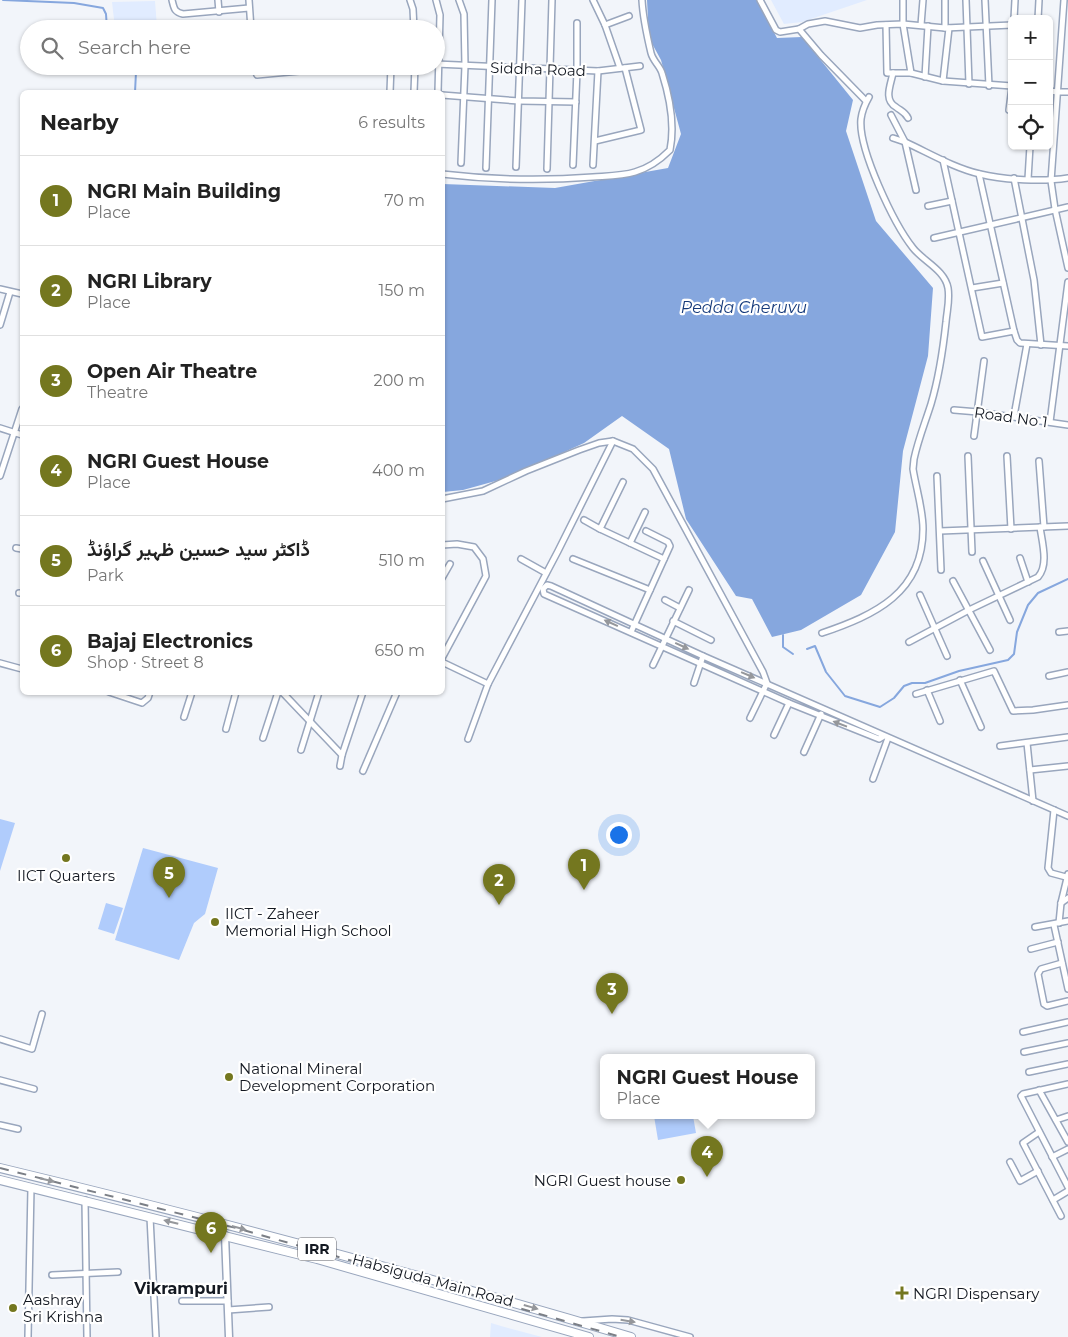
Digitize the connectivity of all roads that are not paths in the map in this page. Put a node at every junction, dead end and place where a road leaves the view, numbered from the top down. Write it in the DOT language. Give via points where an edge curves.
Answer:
graph roads {
  1 [pos="172,0"];
  2 [pos="218,0"];
  3 [pos="248,0"];
  4 [pos="410,0"];
  5 [pos="436,0"];
  6 [pos="459,0"];
  7 [pos="492,0"];
  8 [pos="522,0"];
  9 [pos="552,0"];
  10 [pos="593,0"];
  11 [pos="642,0"];
  12 [pos="760,0"];
  13 [pos="903,0"];
  14 [pos="922,0"];
  15 [pos="945,0"];
  16 [pos="966,0"];
  17 [pos="985,0"];
  18 [pos="1014,0"];
  19 [pos="1039,0"];
  20 [pos="1064,0"];
  21 [pos="250,8"];
  22 [pos="219,12"];
  23 [pos="1014,15"];
  24 [pos="1038,15"];
  25 [pos="629,16"];
  26 [pos="251,20"];
  27 [pos="414,20"];
  28 [pos="440,20"];
  29 [pos="577,23"];
  30 [pos="903,24"];
  31 [pos="605,25"];
  32 [pos="886,25"];
  33 [pos="921,25"];
  34 [pos="1008,25"];
  35 [pos="928,26"];
  36 [pos="986,26"];
  37 [pos="947,28"];
  38 [pos="966,28"];
  39 [pos="799,29"];
  40 [pos="445,65"];
  41 [pos="464,66"];
  42 [pos="640,66"];
  43 [pos="489,67"];
  44 [pos="520,68"];
  45 [pos="622,68"];
  46 [pos="551,70"];
  47 [pos="577,71"];
  48 [pos="598,71"];
  49 [pos="893,73"];
  50 [pos="911,73"];
  51 [pos="391,75"];
  52 [pos="415,75"];
  53 [pos="438,75"];
  54 [pos="925,77"];
  55 [pos="943,81"];
  56 [pos="969,84"];
  57 [pos="990,86"];
  58 [pos="1008,87"];
  59 [pos="390,90"];
  60 [pos="414,90"];
  61 [pos="438,90"];
  62 [pos="1053,91"];
  63 [pos="1058,92"];
  64 [pos="1068,92"];
  65 [pos="445,95"];
  66 [pos="462,97"];
  67 [pos="488,99"];
  68 [pos="519,101"];
  69 [pos="550,101"];
  70 [pos="576,102"];
  71 [pos="891,115"];
  72 [pos="908,118"];
  73 [pos="893,138"];
  74 [pos="595,141"];
  75 [pos="905,142"];
  76 [pos="1030,150"];
  77 [pos="943,160"];
  78 [pos="461,163"];
  79 [pos="573,164"];
  80 [pos="593,166"];
  81 [pos="516,167"];
  82 [pos="486,168"];
  83 [pos="547,169"];
  84 [pos="445,174"];
  85 [pos="979,174"];
  86 [pos="1014,178"];
  87 [pos="1068,178"];
  88 [pos="1028,179"];
  89 [pos="1051,180"];
  90 [pos="916,190"];
  91 [pos="952,201"];
  92 [pos="928,206"];
  93 [pos="1068,207"];
  94 [pos="1055,209"];
  95 [pos="1021,218"];
  96 [pos="992,225"];
  97 [pos="958,232"];
  98 [pos="934,238"];
  99 [pos="1068,268"];
  100 [pos="1068,282"];
  101 [pos="1003,283"];
  102 [pos="972,288"];
  103 [pos="0,289"];
  104 [pos="10,292"];
  105 [pos="20,294"];
  106 [pos="0,325"];
  107 [pos="1014,331"];
  108 [pos="1027,344"];
  109 [pos="1059,344"];
  110 [pos="1041,345"];
  111 [pos="1068,346"];
  112 [pos="984,362"];
  113 [pos="954,410"];
  114 [pos="978,412"];
  115 [pos="20,416"];
  116 [pos="1014,416"];
  117 [pos="1050,422"];
  118 [pos="1068,425"];
  119 [pos="0,428"];
  120 [pos="15,433"];
  121 [pos="20,435"];
  122 [pos="974,436"];
  123 [pos="613,441"];
  124 [pos="968,456"];
  125 [pos="1007,456"];
  126 [pos="1039,461"];
  127 [pos="0,476"];
  128 [pos="937,476"];
  129 [pos="624,482"];
  130 [pos="445,498"];
  131 [pos="645,512"];
  132 [pos="584,520"];
  133 [pos="1068,526"];
  134 [pos="1042,527"];
  135 [pos="600,528"];
  136 [pos="1011,529"];
  137 [pos="971,530"];
  138 [pos="646,531"];
  139 [pos="940,532"];
  140 [pos="630,543"];
  141 [pos="445,545"];
  142 [pos="16,548"];
  143 [pos="20,549"];
  144 [pos="972,552"];
  145 [pos="520,558"];
  146 [pos="1020,558"];
  147 [pos="573,559"];
  148 [pos="664,559"];
  149 [pos="983,561"];
  150 [pos="450,564"];
  151 [pos="941,570"];
  152 [pos="445,573"];
  153 [pos="546,573"];
  154 [pos="953,581"];
  155 [pos="1028,582"];
  156 [pos="650,590"];
  157 [pos="689,590"];
  158 [pos="920,595"];
  159 [pos="1000,596"];
  160 [pos="576,598"];
  161 [pos="665,600"];
  162 [pos="572,606"];
  163 [pos="680,608"];
  164 [pos="969,610"];
  165 [pos="1010,620"];
  166 [pos="673,621"];
  167 [pos="635,624"];
  168 [pos="935,629"];
  169 [pos="1068,631"];
  170 [pos="631,632"];
  171 [pos="1059,632"];
  172 [pos="822,633"];
  173 [pos="665,638"];
  174 [pos="712,640"];
  175 [pos="910,642"];
  176 [pos="662,647"];
  177 [pos="990,650"];
  178 [pos="445,652"];
  179 [pos="703,656"];
  180 [pos="946,656"];
  181 [pos="0,663"];
  182 [pos="445,663"];
  183 [pos="700,664"];
  184 [pos="653,665"];
  185 [pos="20,668"];
  186 [pos="1068,672"];
  187 [pos="1049,676"];
  188 [pos="960,680"];
  189 [pos="694,683"];
  190 [pos="767,683"];
  191 [pos="488,684"];
  192 [pos="926,690"];
  193 [pos="762,691"];
  194 [pos="916,694"];
  195 [pos="116,695"];
  196 [pos="149,695"];
  197 [pos="191,695"];
  198 [pos="235,695"];
  199 [pos="277,695"];
  200 [pos="285,695"];
  201 [pos="318,695"];
  202 [pos="362,695"];
  203 [pos="396,695"];
  204 [pos="789,703"];
  205 [pos="1068,705"];
  206 [pos="823,709"];
  207 [pos="820,716"];
  208 [pos="184,717"];
  209 [pos="750,718"];
  210 [pos="940,721"];
  211 [pos="309,722"];
  212 [pos="980,727"];
  213 [pos="226,729"];
  214 [pos="774,735"];
  215 [pos="886,737"];
  216 [pos="1068,737"];
  217 [pos="264,738"];
  218 [pos="468,739"];
  219 [pos="1027,743"];
  220 [pos="1000,746"];
  221 [pos="301,750"];
  222 [pos="804,752"];
  223 [pos="342,755"];
  224 [pos="340,766"];
  225 [pos="1068,766"];
  226 [pos="1030,770"];
  227 [pos="363,772"];
  228 [pos="873,779"];
  229 [pos="1033,801"];
  230 [pos="1054,810"];
  231 [pos="1068,816"];
  232 [pos="1067,876"];
  233 [pos="1068,898"];
  234 [pos="1060,903"];
  235 [pos="1068,921"];
  236 [pos="1056,924"];
  237 [pos="1034,927"];
  238 [pos="1058,942"];
  239 [pos="1031,949"];
  240 [pos="1062,963"];
  241 [pos="1068,989"];
  242 [pos="1068,1001"];
  243 [pos="42,1014"];
  244 [pos="1068,1022"];
  245 [pos="1023,1032"];
  246 [pos="0,1039"];
  247 [pos="1068,1043"];
  248 [pos="1024,1052"];
  249 [pos="1068,1064"];
  250 [pos="1030,1072"];
  251 [pos="0,1080"];
  252 [pos="1068,1084"];
  253 [pos="34,1089"];
  254 [pos="1039,1090"];
  255 [pos="1068,1116"];
  256 [pos="1056,1120"];
  257 [pos="0,1125"];
  258 [pos="18,1129"];
  259 [pos="1039,1132"];
  260 [pos="1068,1142"];
  261 [pos="1068,1149"];
  262 [pos="1052,1158"];
  263 [pos="1010,1162"];
  264 [pos="0,1168"];
  265 [pos="1038,1171"];
  266 [pos="0,1180"];
  267 [pos="1068,1187"];
  268 [pos="31,1188"];
  269 [pos="1068,1191"];
  270 [pos="85,1200"];
  271 [pos="1053,1200"];
  272 [pos="1061,1216"];
  273 [pos="150,1217"];
  274 [pos="225,1236"];
  275 [pos="118,1272"];
  276 [pos="86,1273"];
  277 [pos="52,1275"];
  278 [pos="502,1299"];
  279 [pos="182,1300"];
  280 [pos="228,1301"];
  281 [pos="269,1307"];
  282 [pos="228,1310"];
  283 [pos="497,1311"];
  284 [pos="580,1322"];
  285 [pos="28,1337"];
  286 [pos="87,1337"];
  287 [pos="156,1337"];
  288 [pos="229,1337"];
  289 [pos="590,1337"];
  290 [pos="632,1337"];
  291 [pos="690,1337"];
  1 -- 22 [label="street" via="177,13"];
  2 -- 22 [label="street"];
  3 -- 21 [label="street"];
  4 -- 27 [label="street"];
  5 -- 28 [label="street"];
  6 -- 41 [label="street" via="464,14"];
  7 -- 43 [label="street"];
  8 -- 44 [label="street"];
  9 -- 46 [label="street"];
  10 -- 31 [label="street"];
  11 -- 84 [label="street" via="646,37 651,55 662,72 673,122 670,150 660,159 634,172 558,180 495,180"];
  12 -- 39 [label="street" via="776,30"];
  13 -- 30 [label="street"];
  14 -- 33 [label="street"];
  15 -- 37 [label="street"];
  16 -- 38 [label="street"];
  17 -- 36 [label="street"];
  18 -- 23 [label="street"];
  19 -- 24 [label="street"];
  20 -- 63 [label="street"];
  21 -- 22 [label="street"];
  21 -- 26 [label="street"];
  25 -- 31 [label="street"];
  29 -- 47 [label="street"];
  30 -- 32 [label="street"];
  30 -- 33 [label="street"];
  30 -- 50 [label="street"];
  31 -- 45 [label="street"];
  32 -- 39 [label="street" via="860,28 825,22"];
  32 -- 49 [label="street" via="887,73"];
  33 -- 35 [label="street"];
  34 -- 36 [label="street"];
  35 -- 37 [label="street"];
  35 -- 54 [label="street"];
  36 -- 38 [label="street"];
  36 -- 57 [label="street"];
  37 -- 38 [label="street"];
  37 -- 55 [label="street"];
  38 -- 56 [label="street"];
  39 -- 172 [label="street" via="821,55 868,99 861,120 863,137 879,188 908,242 944,278 948,286 949,310 945,346 914,459 923,528 916,568 908,583 887,602 866,616"];
  40 -- 41 [label="street, Siddha Road"];
  41 -- 43 [label="street, Siddha Road"];
  41 -- 66 [label="street"];
  42 -- 45 [label="street, Siddha Road"];
  43 -- 44 [label="street, Siddha Road"];
  43 -- 67 [label="street"];
  44 -- 46 [label="street, Siddha Road"];
  44 -- 68 [label="street"];
  45 -- 48 [label="street, Siddha Road"];
  45 -- 74 [label="street" via="642,130"];
  46 -- 47 [label="street, Siddha Road"];
  46 -- 69 [label="street"];
  47 -- 48 [label="street, Siddha Road"];
  47 -- 70 [label="street"];
  48 -- 74 [label="street"];
  49 -- 50 [label="street"];
  49 -- 72 [label="street" via="889,101"];
  50 -- 54 [label="street"];
  51 -- 59 [label="street"];
  52 -- 60 [label="street"];
  53 -- 61 [label="street"];
  54 -- 55 [label="street"];
  55 -- 56 [label="street"];
  56 -- 57 [label="street"];
  57 -- 58 [label="street"];
  62 -- 63 [label="street"];
  63 -- 64 [label="street"];
  63 -- 89 [label="street"];
  65 -- 66 [label="street"];
  66 -- 67 [label="street"];
  66 -- 78 [label="street"];
  67 -- 68 [label="street"];
  67 -- 82 [label="street"];
  68 -- 69 [label="street"];
  68 -- 81 [label="street"];
  69 -- 70 [label="street"];
  69 -- 83 [label="street"];
  70 -- 79 [label="street"];
  71 -- 75 [label="street"];
  73 -- 75 [label="street"];
  74 -- 80 [label="street"];
  75 -- 77 [label="street"];
  75 -- 90 [label="street"];
  76 -- 88 [label="street"];
  77 -- 85 [label="street"];
  77 -- 91 [label="street"];
  85 -- 86 [label="street"];
  85 -- 96 [label="street"];
  86 -- 88 [label="street"];
  86 -- 95 [label="street"];
  87 -- 89 [label="street"];
  88 -- 89 [label="street"];
  89 -- 94 [label="street"];
  91 -- 92 [label="street"];
  91 -- 97 [label="street"];
  93 -- 94 [label="street"];
  94 -- 95 [label="street"];
  94 -- 99 [label="street"];
  95 -- 96 [label="street"];
  95 -- 110 [label="street" via="1034,280"];
  96 -- 97 [label="street"];
  96 -- 101 [label="street"];
  97 -- 98 [label="street"];
  97 -- 102 [label="street"];
  100 -- 109 [label="street"];
  101 -- 102 [label="street"];
  101 -- 107 [label="street"];
  102 -- 107 [label="street" via="982,337"];
  103 -- 104 [label="street"];
  104 -- 105 [label="street"];
  104 -- 106 [label="street"];
  107 -- 108 [label="street" via="1017,340"];
  108 -- 110 [label="street"];
  108 -- 116 [label="street"];
  109 -- 110 [label="street"];
  109 -- 111 [label="street"];
  109 -- 117 [label="street"];
  112 -- 114 [label="street"];
  113 -- 114 [label="street, Road No 1"];
  114 -- 116 [label="street, Road No 1"];
  114 -- 122 [label="street"];
  115 -- 120 [label="street"];
  116 -- 117 [label="street, Road No 1"];
  117 -- 118 [label="street, Road No 1"];
  119 -- 120 [label="street"];
  120 -- 121 [label="street"];
  120 -- 127 [label="street"];
  123 -- 130 [label="street" via="570,454 483,491"];
  123 -- 153 [label="street"];
  123 -- 190 [label="street" via="632,449 653,469 756,656"];
  124 -- 137 [label="street"];
  125 -- 136 [label="street"];
  126 -- 134 [label="street"];
  128 -- 139 [label="street"];
  129 -- 135 [label="street"];
  131 -- 140 [label="street"];
  132 -- 135 [label="street"];
  133 -- 134 [label="street"];
  134 -- 136 [label="street"];
  134 -- 155 [label="street" via="1043,572"];
  135 -- 140 [label="street"];
  136 -- 137 [label="street"];
  137 -- 139 [label="street"];
  137 -- 144 [label="street"];
  138 -- 148 [label="street" via="670,544"];
  139 -- 151 [label="street"];
  140 -- 148 [label="street"];
  141 -- 178 [label="street" via="474,547 483,559 486,576"];
  142 -- 143 [label="street"];
  145 -- 153 [label="street"];
  146 -- 155 [label="street"];
  147 -- 156 [label="street"];
  148 -- 156 [label="street"];
  149 -- 159 [label="street"];
  150 -- 152 [label="street"];
  153 -- 191 [label="street"];
  154 -- 164 [label="street"];
  155 -- 159 [label="street"];
  156 -- 167 [label="street"];
  157 -- 163 [label="street"];
  158 -- 168 [label="street"];
  159 -- 164 [label="street"];
  159 -- 165 [label="street"];
  160 -- 162 [label="street"];
  160 -- 162 [label="street" via="547,585 543,589 544,594"];
  160 -- 167 [label="street"];
  161 -- 163 [label="street"];
  170 -- 162 [label="street, one-way"];
  163 -- 166 [label="street"];
  164 -- 168 [label="street"];
  164 -- 177 [label="street"];
  166 -- 173 [label="street"];
  166 -- 174 [label="street"];
  167 -- 170 [label="street"];
  167 -- 173 [label="street"];
  168 -- 175 [label="street"];
  168 -- 180 [label="street"];
  169 -- 171 [label="street"];
  170 -- 176 [label="street"];
  173 -- 176 [label="street"];
  173 -- 179 [label="street, one-way"];
  176 -- 183 [label="street"];
  176 -- 184 [label="street"];
  179 -- 183 [label="street"];
  179 -- 190 [label="street, one-way"];
  181 -- 185 [label="street"];
  182 -- 191 [label="street"];
  183 -- 189 [label="street"];
  183 -- 193 [label="street"];
  186 -- 187 [label="street"];
  188 -- 192 [label="street"];
  188 -- 205 [label="street" via="994,671 1015,711"];
  188 -- 212 [label="street"];
  190 -- 193 [label="street"];
  190 -- 206 [label="street"];
  191 -- 218 [label="street"];
  192 -- 194 [label="street"];
  192 -- 210 [label="street"];
  193 -- 204 [label="street"];
  193 -- 209 [label="street"];
  195 -- 196 [label="street" via="142,704"];
  197 -- 208 [label="street"];
  198 -- 213 [label="street"];
  199 -- 217 [label="street"];
  200 -- 211 [label="street"];
  201 -- 211 [label="street"];
  202 -- 223 [label="street"];
  203 -- 227 [label="street"];
  204 -- 207 [label="street"];
  204 -- 214 [label="street"];
  206 -- 207 [label="street"];
  206 -- 215 [label="street"];
  215 -- 207 [label="street, one-way" via="879,739"];
  207 -- 222 [label="street"];
  211 -- 221 [label="street"];
  211 -- 223 [label="street"];
  215 -- 228 [label="street"];
  215 -- 229 [label="street"];
  216 -- 219 [label="street"];
  219 -- 220 [label="street"];
  219 -- 226 [label="street"];
  223 -- 224 [label="street"];
  225 -- 226 [label="street"];
  226 -- 229 [label="street"];
  229 -- 230 [label="street"];
  230 -- 231 [label="street"];
  230 -- 232 [label="street" via="1048,868 1051,873"];
  232 -- 234 [label="street"];
  233 -- 234 [label="street"];
  234 -- 236 [label="street"];
  235 -- 236 [label="street"];
  236 -- 237 [label="street"];
  236 -- 238 [label="street"];
  238 -- 239 [label="street"];
  238 -- 240 [label="street"];
  240 -- 241 [label="street"];
  240 -- 242 [label="street" via="1041,969 1038,974 1044,1004"];
  243 -- 246 [label="street" via="32,1049"];
  244 -- 245 [label="street"];
  247 -- 248 [label="street"];
  249 -- 250 [label="street"];
  251 -- 253 [label="street"];
  252 -- 254 [label="street"];
  254 -- 256 [label="street"];
  254 -- 259 [label="street" via="1022,1096"];
  255 -- 256 [label="street"];
  256 -- 260 [label="street"];
  257 -- 258 [label="street"];
  259 -- 262 [label="street"];
  259 -- 265 [label="street" via="1023,1143"];
  261 -- 262 [label="street"];
  262 -- 267 [label="street"];
  263 -- 265 [label="street" via="1020,1180"];
  264 -- 278 [label="main road, Habsiguda Main Road / IRR, one-way" via="212,1220"];
  265 -- 271 [label="street"];
  266 -- 268 [label="main road, Habsiguda Main Road / IRR"];
  268 -- 270 [label="main road, Habsiguda Main Road / IRR"];
  268 -- 285 [label="street"];
  269 -- 271 [label="street"];
  270 -- 273 [label="main road, Habsiguda Main Road / IRR"];
  270 -- 276 [label="street"];
  271 -- 272 [label="street"];
  274 -- 273 [label="main road, Habsiguda Main Road / IRR, one-way"];
  273 -- 287 [label="street"];
  274 -- 280 [label="street"];
  274 -- 283 [label="main road, Habsiguda Main Road / IRR"];
  275 -- 276 [label="street"];
  276 -- 277 [label="street"];
  276 -- 286 [label="street"];
  278 -- 283 [label="main road"];
  278 -- 284 [label="main road, Habsiguda Main Road / IRR, one-way"];
  279 -- 280 [label="street"];
  280 -- 282 [label="street"];
  281 -- 282 [label="street"];
  282 -- 288 [label="street"];
  283 -- 289 [label="main road, Habsiguda Main Road / IRR"];
  284 -- 290 [label="main road, Habsiguda Main Road / IRR"];
  284 -- 291 [label="street, one-way" via="628,1320"];
}
